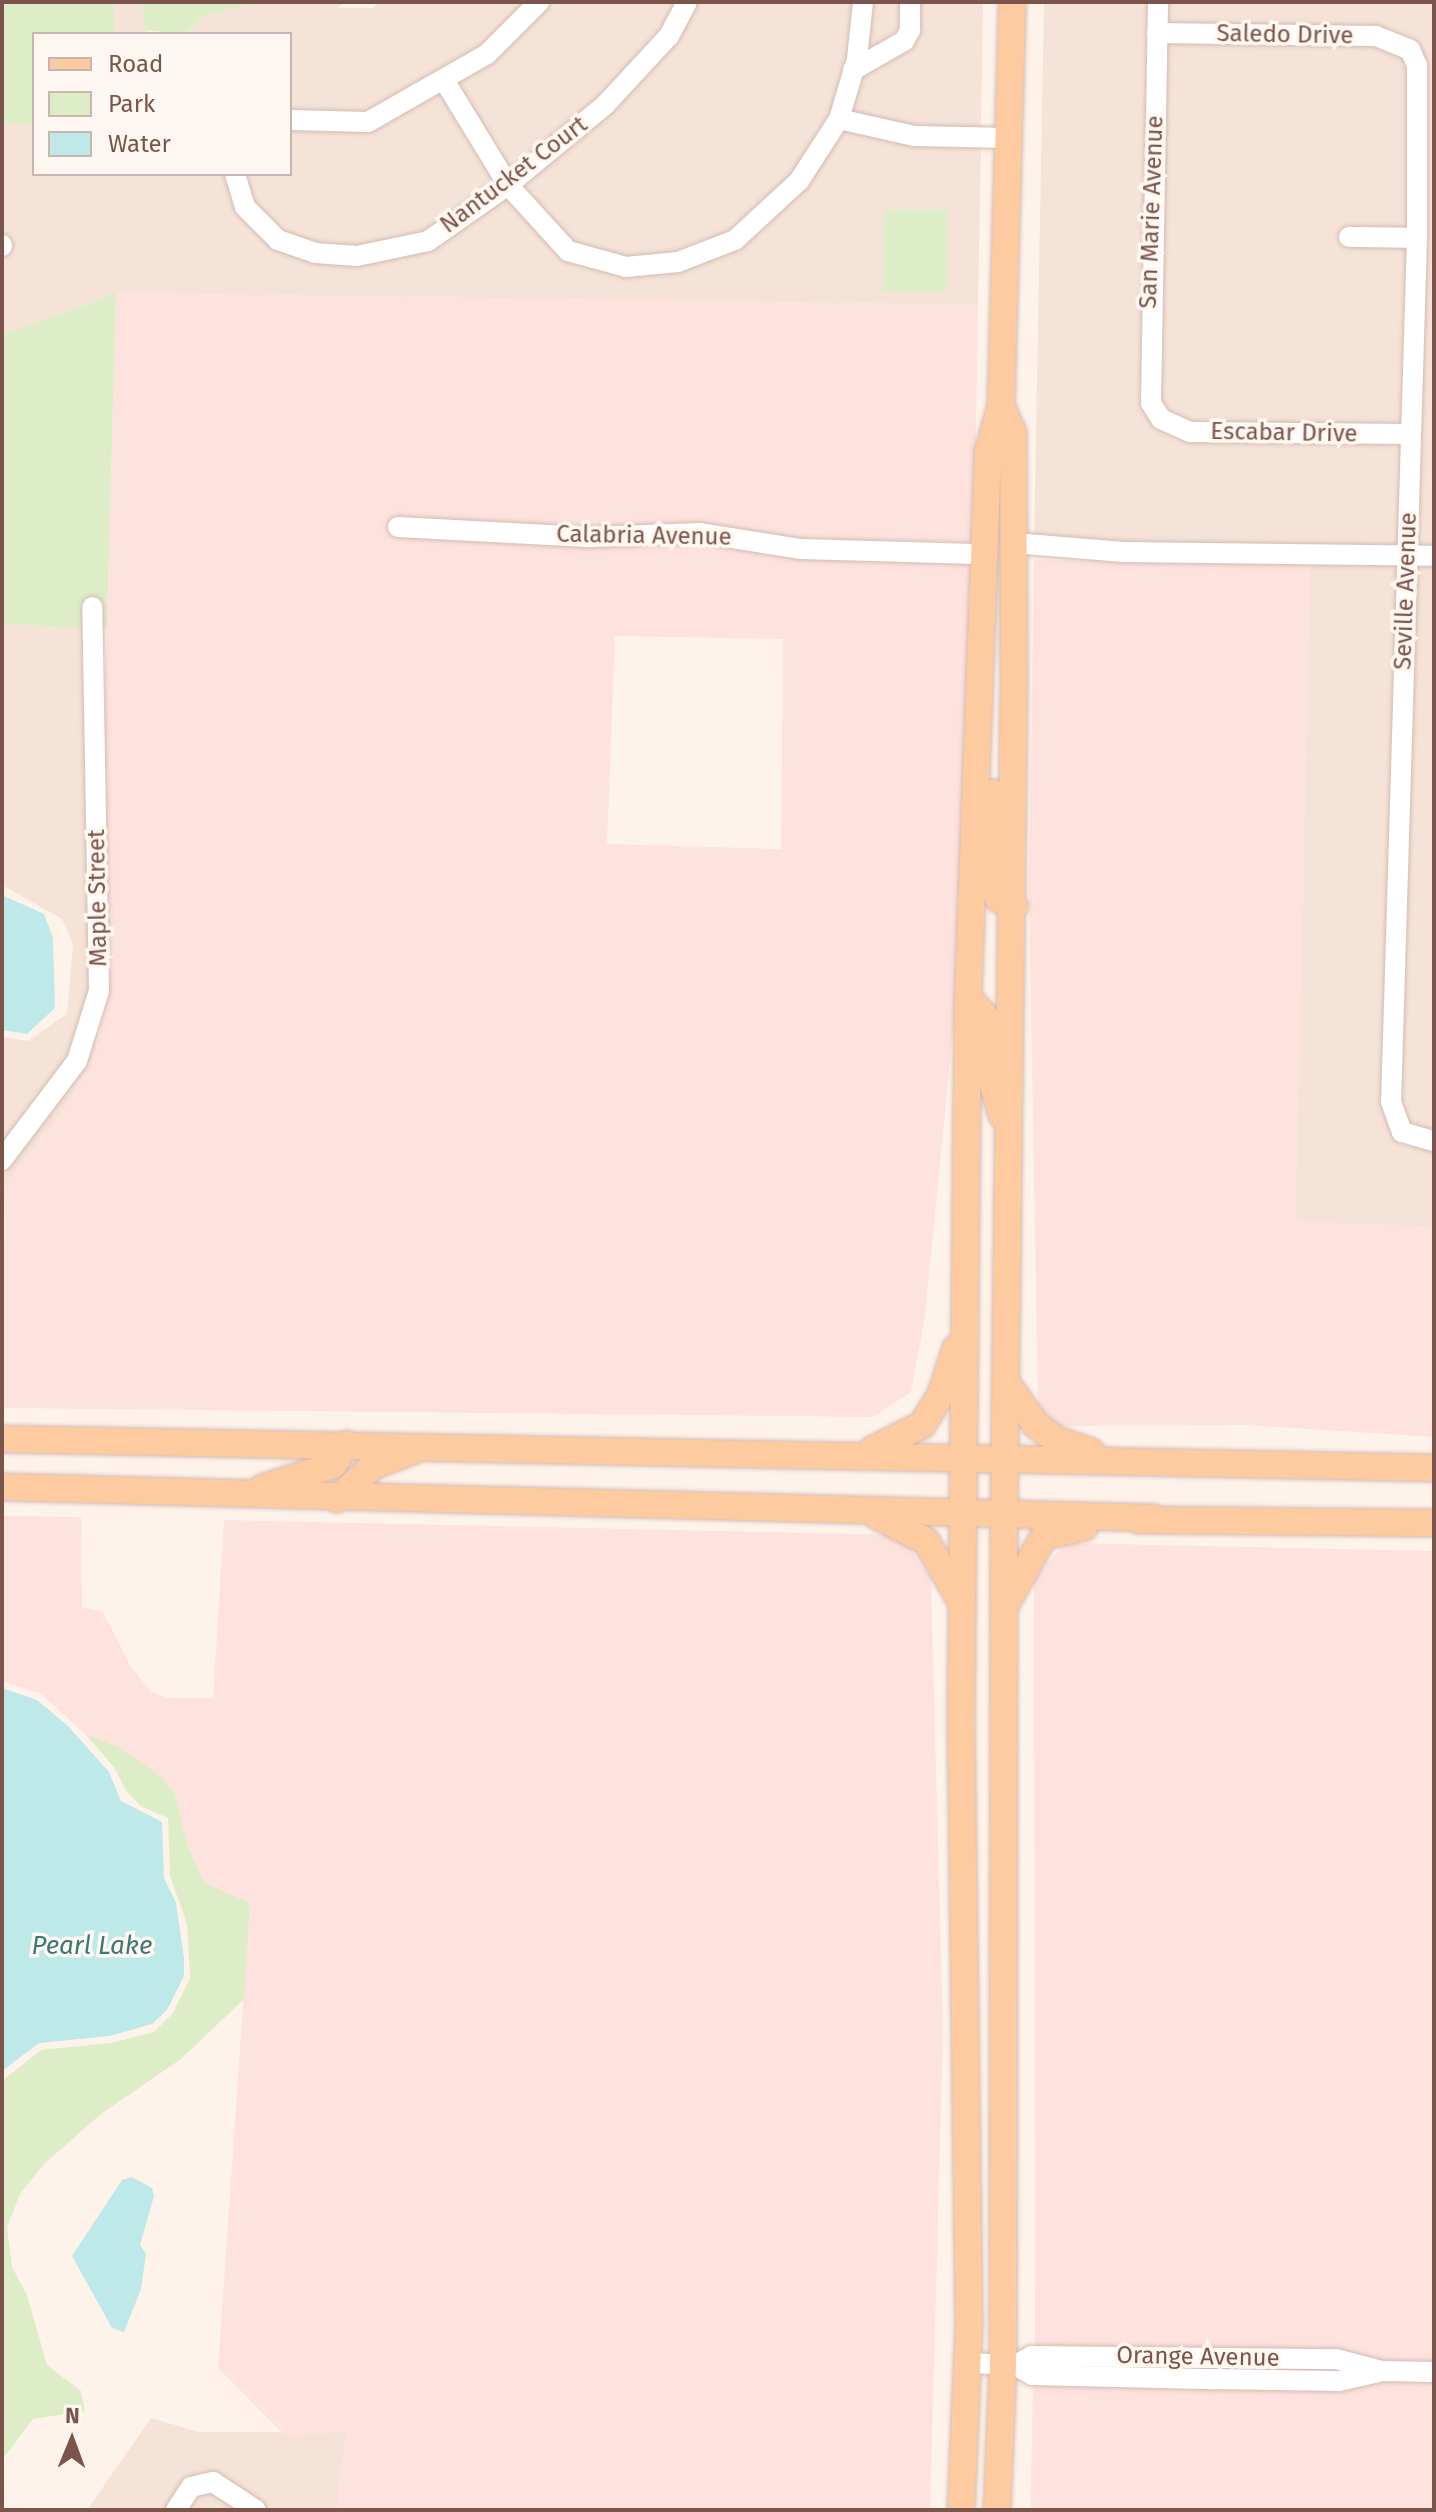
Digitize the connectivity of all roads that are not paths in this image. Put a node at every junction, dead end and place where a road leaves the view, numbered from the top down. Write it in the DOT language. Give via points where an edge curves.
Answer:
graph roads {
  1 [pos="539,2"];
  2 [pos="687,2"];
  3 [pos="863,2"];
  4 [pos="910,2"];
  5 [pos="1012,2"];
  6 [pos="1158,2"];
  7 [pos="1157,33"];
  8 [pos="1410,50"];
  9 [pos="853,70"];
  10 [pos="444,80"];
  11 [pos="839,119"];
  12 [pos="292,120"];
  13 [pos="1009,138"];
  14 [pos="236,176"];
  15 [pos="508,185"];
  16 [pos="1349,237"];
  17 [pos="1417,238"];
  18 [pos="1001,406"];
  19 [pos="1161,419"];
  20 [pos="1410,434"];
  21 [pos="988,452"];
  22 [pos="398,527"];
  23 [pos="1014,543"];
  24 [pos="984,554"];
  25 [pos="1407,556"];
  26 [pos="1434,556"];
  27 [pos="92,607"];
  28 [pos="1014,709"];
  29 [pos="978,746"];
  30 [pos="1014,906"];
  31 [pos="968,997"];
  32 [pos="1010,1141"];
  33 [pos="1434,1141"];
  34 [pos="2,1160"];
  35 [pos="963,1330"];
  36 [pos="1006,1382"];
  37 [pos="2,1439"];
  38 [pos="347,1444"];
  39 [pos="429,1445"];
  40 [pos="860,1455"];
  41 [pos="963,1457"];
  42 [pos="1004,1458"];
  43 [pos="1117,1460"];
  44 [pos="1434,1468"];
  45 [pos="2,1487"];
  46 [pos="231,1496"];
  47 [pos="337,1499"];
  48 [pos="865,1510"];
  49 [pos="963,1512"];
  50 [pos="1004,1513"];
  51 [pos="1154,1518"];
  52 [pos="1434,1523"];
  53 [pos="962,1605"];
  54 [pos="1004,1608"];
  55 [pos="964,1938"];
  56 [pos="1000,2028"];
  57 [pos="968,2363"];
  58 [pos="1009,2365"];
  59 [pos="1434,2372"];
  60 [pos="176,2510"];
  61 [pos="256,2510"];
  62 [pos="961,2510"];
  63 [pos="997,2510"];
  1 -- 10 [label="street" via="487,54"];
  2 -- 15 [label="street, Nantucket Court" via="669,36 625,85"];
  3 -- 9 [label="street"];
  4 -- 9 [label="street" via="910,30 904,41"];
  5 -- 13 [label="main road"];
  6 -- 7 [label="street, San Marie Avenue"];
  7 -- 8 [label="street, Saledo Drive" via="1376,36"];
  7 -- 19 [label="street, San Marie Avenue" via="1148,388"];
  8 -- 17 [label="street, Seville Avenue" via="1421,83"];
  9 -- 11 [label="street"];
  10 -- 12 [label="street" via="368,122"];
  10 -- 15 [label="street"];
  11 -- 13 [label="street" via="914,136"];
  11 -- 15 [label="street" via="799,181 735,240 678,262 626,267 568,251"];
  13 -- 18 [label="main road"];
  14 -- 15 [label="street, Nantucket Court" via="245,207 278,240 315,253 357,256 428,241"];
  16 -- 17 [label="street"];
  17 -- 20 [label="street, Seville Avenue"];
  18 -- 21 [label="main road"];
  18 -- 23 [label="main road" via="1013,433"];
  19 -- 20 [label="street, Escabar Drive" via="1190,432"];
  20 -- 25 [label="street, Seville Avenue"];
  21 -- 23 [label="main road" via="996,474 996,511"];
  21 -- 24 [label="main road"];
  22 -- 24 [label="street, Calabria Avenue" via="592,537 700,533 800,549"];
  23 -- 25 [label="street" via="1124,552"];
  23 -- 28 [label="main road"];
  24 -- 28 [label="main road" via="1000,585 1000,693"];
  24 -- 29 [label="main road"];
  25 -- 26 [label="street"];
  25 -- 33 [label="street, Seville Avenue" via="1391,1102 1402,1132"];
  27 -- 34 [label="street, Maple Street" via="99,991 77,1061"];
  28 -- 30 [label="main road"];
  29 -- 30 [label="main road" via="993,774 992,885 999,899"];
  29 -- 31 [label="main road"];
  30 -- 32 [label="main road"];
  31 -- 32 [label="main road" via="986,1018 990,1074"];
  31 -- 35 [label="main road"];
  32 -- 36 [label="main road"];
  35 -- 40 [label="main road" via="941,1395 922,1425"];
  35 -- 41 [label="main road"];
  36 -- 42 [label="main road"];
  36 -- 43 [label="main road" via="1019,1406 1057,1440"];
  37 -- 38 [label="main road"];
  38 -- 39 [label="main road"];
  38 -- 46 [label="main road" via="333,1465 308,1477"];
  39 -- 40 [label="main road"];
  39 -- 47 [label="main road" via="373,1466"];
  40 -- 41 [label="main road"];
  41 -- 42 [label="main road"];
  41 -- 49 [label="main road"];
  42 -- 43 [label="main road"];
  42 -- 50 [label="main road"];
  43 -- 44 [label="main road"];
  45 -- 46 [label="main road"];
  46 -- 47 [label="main road"];
  47 -- 48 [label="main road"];
  48 -- 49 [label="main road"];
  48 -- 53 [label="main road" via="926,1541"];
  49 -- 50 [label="main road"];
  49 -- 53 [label="main road"];
  50 -- 51 [label="main road"];
  50 -- 54 [label="main road"];
  51 -- 52 [label="main road"];
  51 -- 54 [label="main road" via="1059,1529 1044,1536"];
  53 -- 55 [label="main road"];
  54 -- 56 [label="main road"];
  55 -- 56 [label="main road" via="983,1966"];
  55 -- 57 [label="main road"];
  56 -- 58 [label="main road"];
  57 -- 58 [label="street, Orange Avenue"];
  57 -- 62 [label="main road"];
  58 -- 59 [label="street, Orange Avenue" via="1032,2375 1230,2380 1339,2381 1382,2371"];
  58 -- 63 [label="main road"];
  60 -- 61 [label="street" via="191,2487 213,2482"];
}
